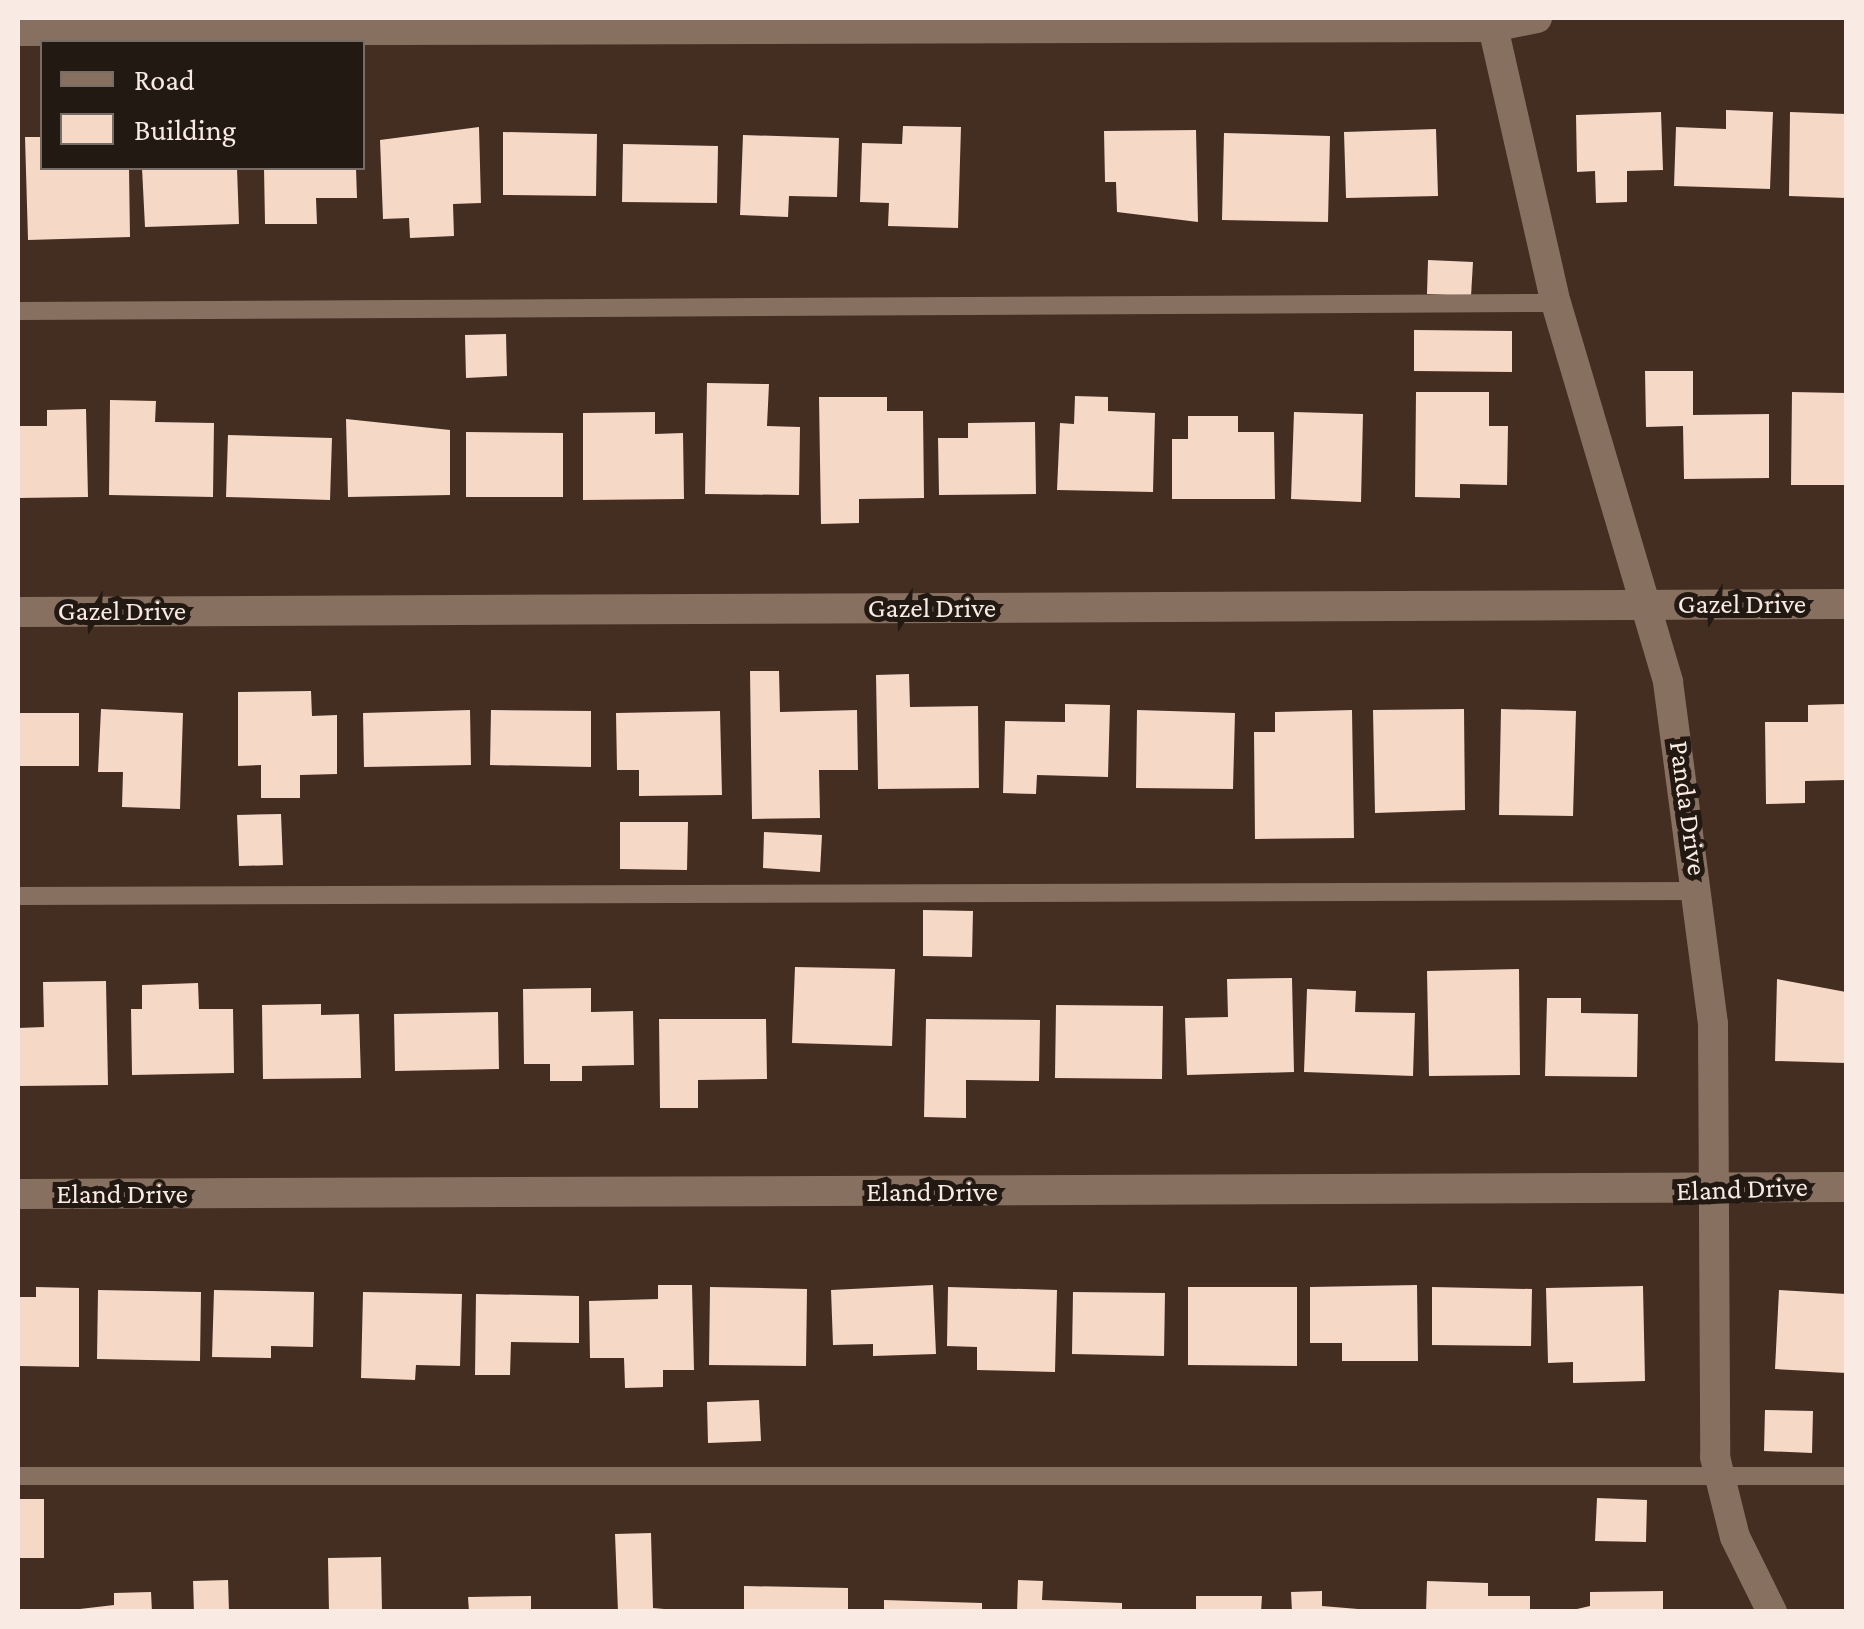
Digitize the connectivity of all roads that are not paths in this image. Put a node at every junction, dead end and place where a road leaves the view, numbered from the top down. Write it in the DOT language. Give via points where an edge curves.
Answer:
graph roads {
  1 [pos="1538,18"];
  2 [pos="1491,22"];
  3 [pos="18,31"];
  4 [pos="1556,303"];
  5 [pos="18,311"];
  6 [pos="1846,604"];
  7 [pos="1648,605"];
  8 [pos="18,612"];
  9 [pos="1700,890"];
  10 [pos="18,896"];
  11 [pos="1846,1187"];
  12 [pos="1711,1191"];
  13 [pos="18,1194"];
  14 [pos="18,1476"];
  15 [pos="1846,1476"];
  16 [pos="1719,1477"];
  17 [pos="1772,1612"];
  1 -- 2 [label="street"];
  2 -- 3 [label="street"];
  2 -- 4 [label="street, Panda Drive"];
  4 -- 5 [label="lane"];
  4 -- 7 [label="street, Panda Drive"];
  6 -- 7 [label="street, Gazel Drive"];
  7 -- 8 [label="street, Gazel Drive"];
  7 -- 9 [label="street, Panda Drive"];
  9 -- 10 [label="lane"];
  9 -- 12 [label="street, Panda Drive" via="1713,1024"];
  11 -- 12 [label="street, Eland Drive"];
  12 -- 13 [label="street, Eland Drive"];
  12 -- 16 [label="street, Panda Drive"];
  14 -- 16 [label="lane"];
  15 -- 16 [label="lane"];
  16 -- 17 [label="street, Panda Drive" via="1735,1537"];
}
